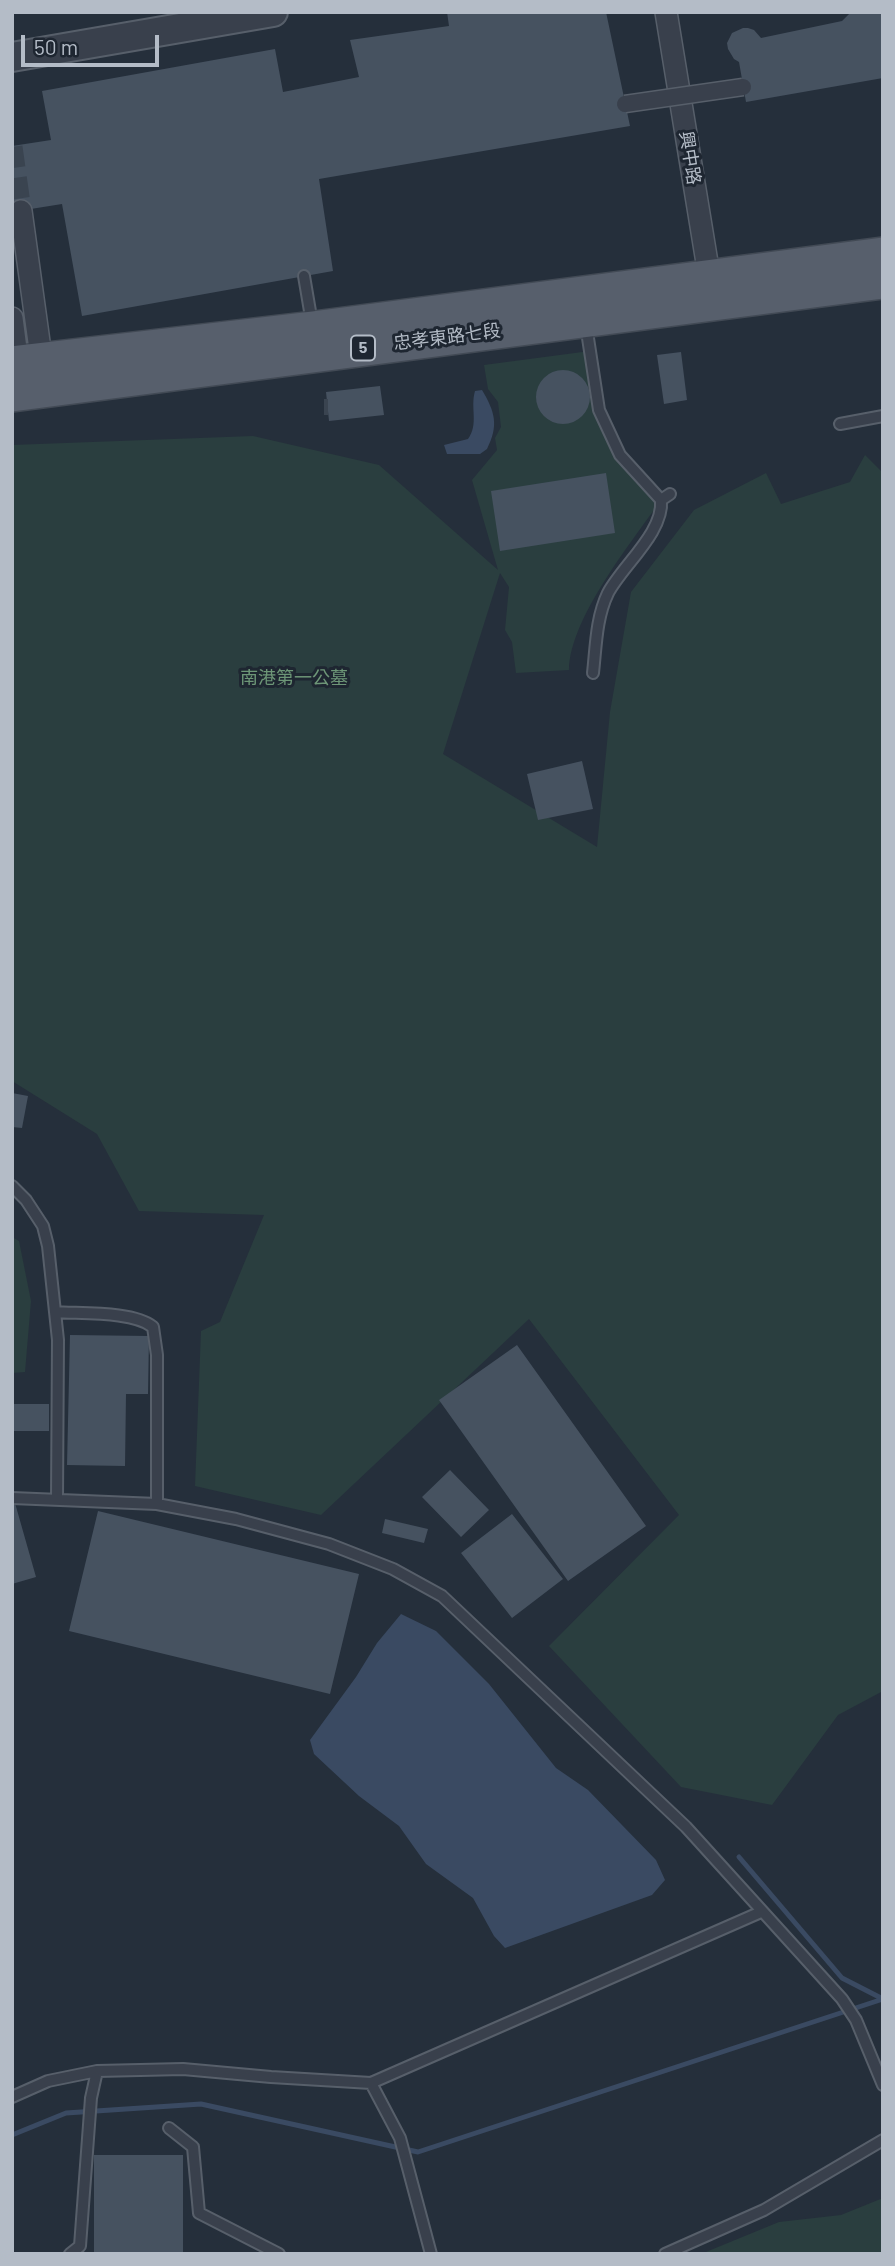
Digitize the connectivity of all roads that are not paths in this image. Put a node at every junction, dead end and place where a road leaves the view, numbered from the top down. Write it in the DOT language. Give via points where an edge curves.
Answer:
graph roads {
  1 [pos="181,12"];
  2 [pos="272,12"];
  3 [pos="666,12"];
  4 [pos="12,43"];
  5 [pos="12,57"];
  6 [pos="743,87"];
  7 [pos="625,104"];
  8 [pos="21,211"];
  9 [pos="883,255"];
  10 [pos="304,276"];
  11 [pos="883,281"];
  12 [pos="711,290"];
  13 [pos="12,318"];
  14 [pos="584,319"];
  15 [pos="314,329"];
  16 [pos="25,378"];
  17 [pos="883,416"];
  18 [pos="840,424"];
  19 [pos="593,673"];
  20 [pos="12,1186"];
  21 [pos="55,1312"];
  22 [pos="12,1497"];
  23 [pos="57,1499"];
  24 [pos="157,1504"];
  25 [pos="761,1912"];
  26 [pos="97,2071"];
  27 [pos="371,2082"];
  28 [pos="883,2085"];
  29 [pos="12,2097"];
  30 [pos="169,2129"];
  31 [pos="883,2140"];
  32 [pos="70,2254"];
  33 [pos="279,2254"];
  34 [pos="431,2254"];
  35 [pos="666,2254"];
  1 -- 4 [label="street"];
  2 -- 5 [label="street"];
  3 -- 12 [label="street, 興中路"];
  6 -- 7 [label="street, bridge"];
  8 -- 16 [label="street"];
  9 -- 12 [label="main road, 忠孝東路七段 / 5"];
  10 -- 15 [label="lane"];
  11 -- 12 [label="main road, 忠孝東路七段 / 5"];
  12 -- 14 [label="main road, 忠孝東路七段 / 5"];
  12 -- 15 [label="main road, 忠孝東路七段 / 5"];
  13 -- 16 [label="street"];
  14 -- 16 [label="main road, 忠孝東路七段 / 5"];
  14 -- 19 [label="lane" via="599,410 620,455 665,497 650,534 609,591 600,613"];
  15 -- 16 [label="main road, 忠孝東路七段 / 5"];
  17 -- 18 [label="lane"];
  20 -- 21 [label="lane" via="43,1226"];
  21 -- 23 [label="lane"];
  21 -- 24 [label="lane" via="130,1318 153,1327"];
  22 -- 23 [label="lane"];
  23 -- 24 [label="lane"];
  24 -- 25 [label="lane" via="236,1519 330,1545 393,1569 442,1596 686,1827"];
  25 -- 27 [label="lane"];
  25 -- 28 [label="lane" via="842,1999 856,2020"];
  26 -- 27 [label="lane" via="183,2069"];
  26 -- 29 [label="lane" via="48,2081"];
  26 -- 32 [label="lane" via="80,2245"];
  27 -- 34 [label="lane" via="400,2138"];
  30 -- 33 [label="lane" via="193,2147 199,2213"];
  31 -- 35 [label="lane" via="764,2210"];
}
